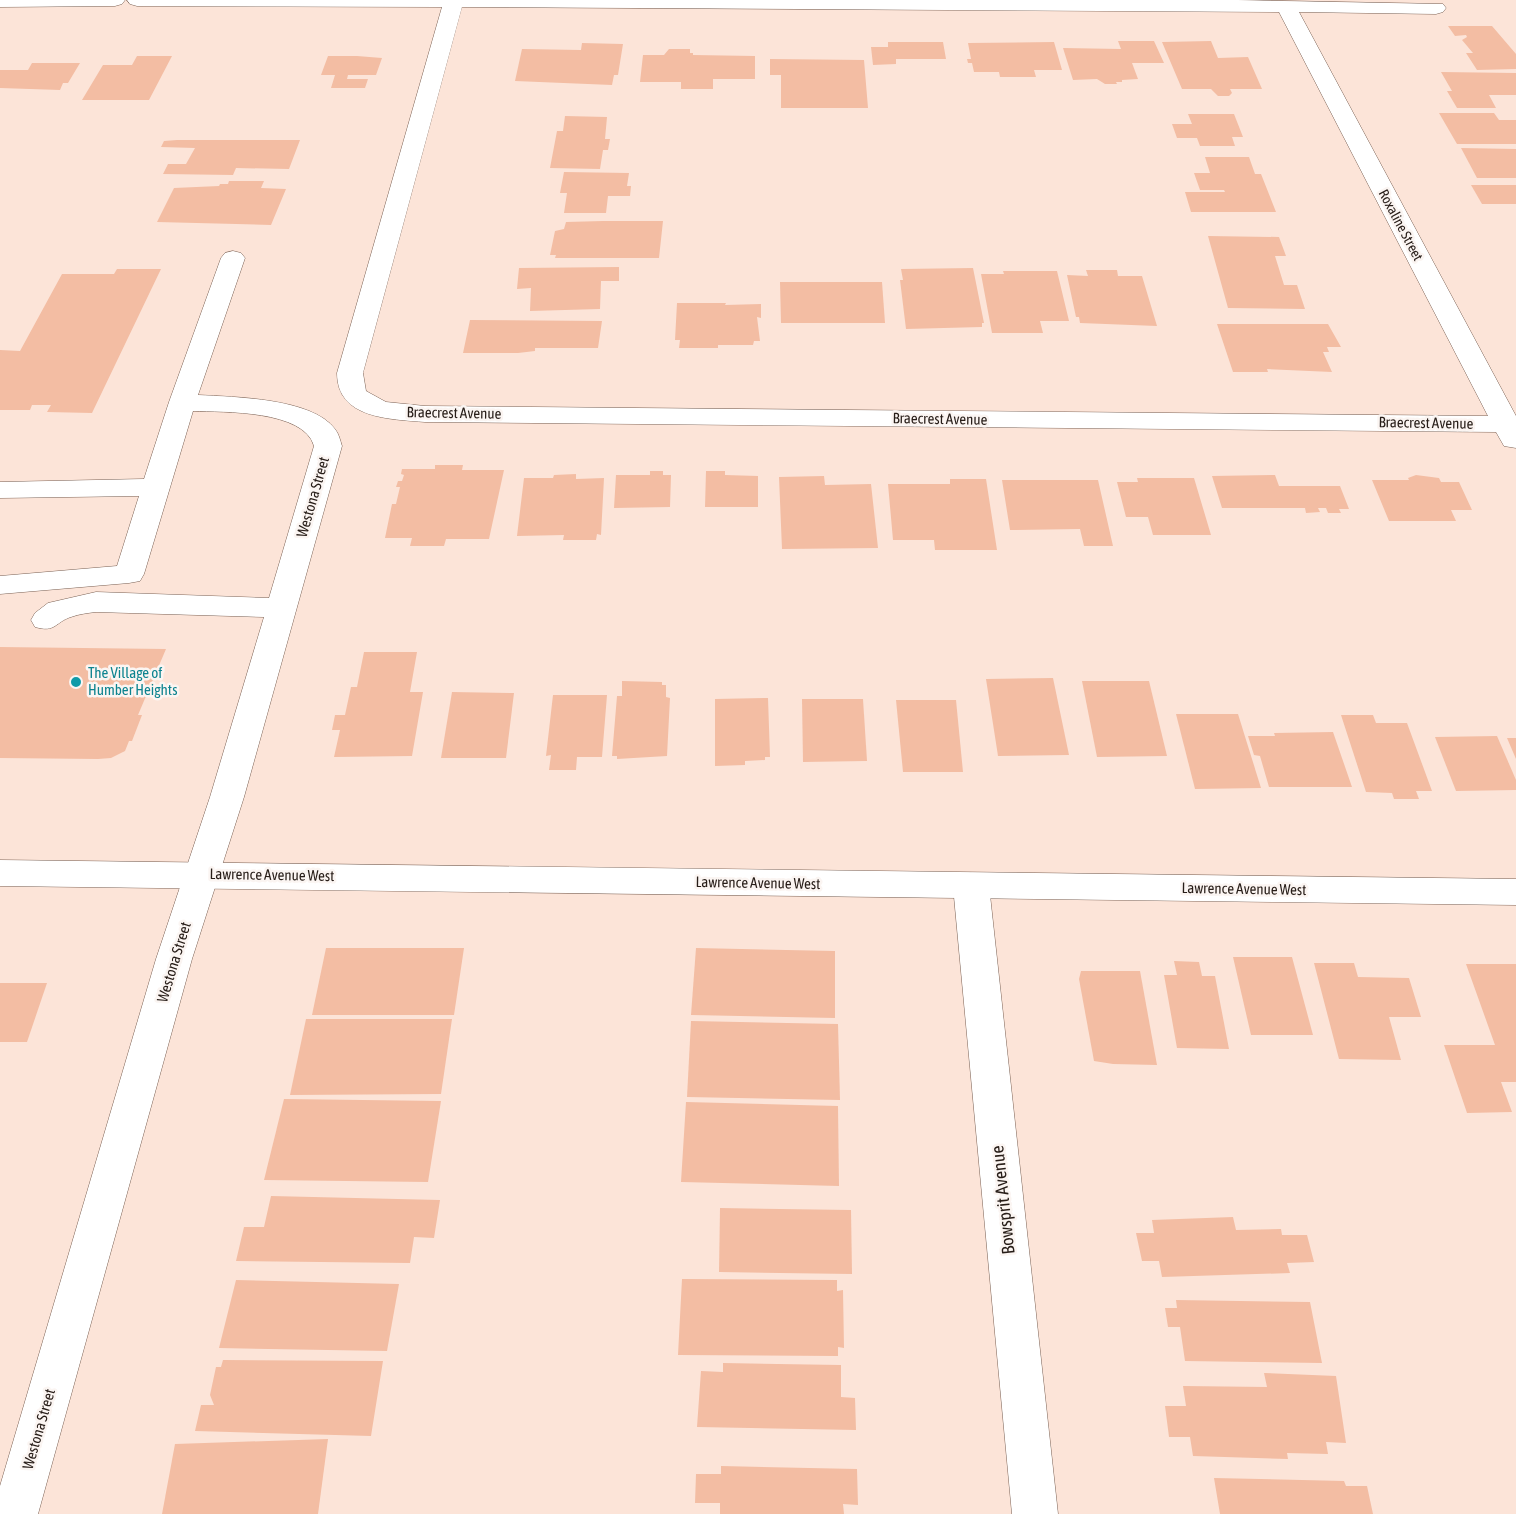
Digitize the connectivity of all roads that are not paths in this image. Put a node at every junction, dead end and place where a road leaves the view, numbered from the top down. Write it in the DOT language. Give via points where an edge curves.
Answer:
graph roads {
  1 [pos="115,0"];
  2 [pos="137,0"];
  3 [pos="0,1"];
  4 [pos="453,3"];
  5 [pos="1286,6"];
  6 [pos="1436,8"];
  7 [pos="233,258"];
  8 [pos="182,402"];
  9 [pos="1513,431"];
  10 [pos="156,487"];
  11 [pos="0,490"];
  12 [pos="0,585"];
  13 [pos="282,608"];
  14 [pos="46,620"];
  15 [pos="0,873"];
  16 [pos="201,875"];
  17 [pos="971,886"];
  18 [pos="1516,892"];
  19 [pos="15,1514"];
  20 [pos="1035,1514"];
  1 -- 3 [label="street"];
  2 -- 4 [label="street"];
  4 -- 5 [label="street"];
  4 -- 9 [label="street, Braecrest Avenue" via="350,373 351,389 364,403 425,414"];
  5 -- 6 [label="street"];
  5 -- 9 [label="street, Roxaline Street"];
  7 -- 8 [label="street"];
  8 -- 10 [label="street"];
  8 -- 13 [label="street, Westona Street" via="284,411 309,420 324,430 329,439"];
  10 -- 11 [label="street"];
  10 -- 12 [label="street" via="129,574"];
  13 -- 14 [label="street" via="96,602 58,610"];
  13 -- 16 [label="street, Westona Street"];
  15 -- 16 [label="street, Lawrence Avenue West"];
  16 -- 17 [label="street, Lawrence Avenue West"];
  16 -- 19 [label="street, Westona Street"];
  17 -- 18 [label="street, Lawrence Avenue West"];
  17 -- 20 [label="street, Bowsprit Avenue"];
}
